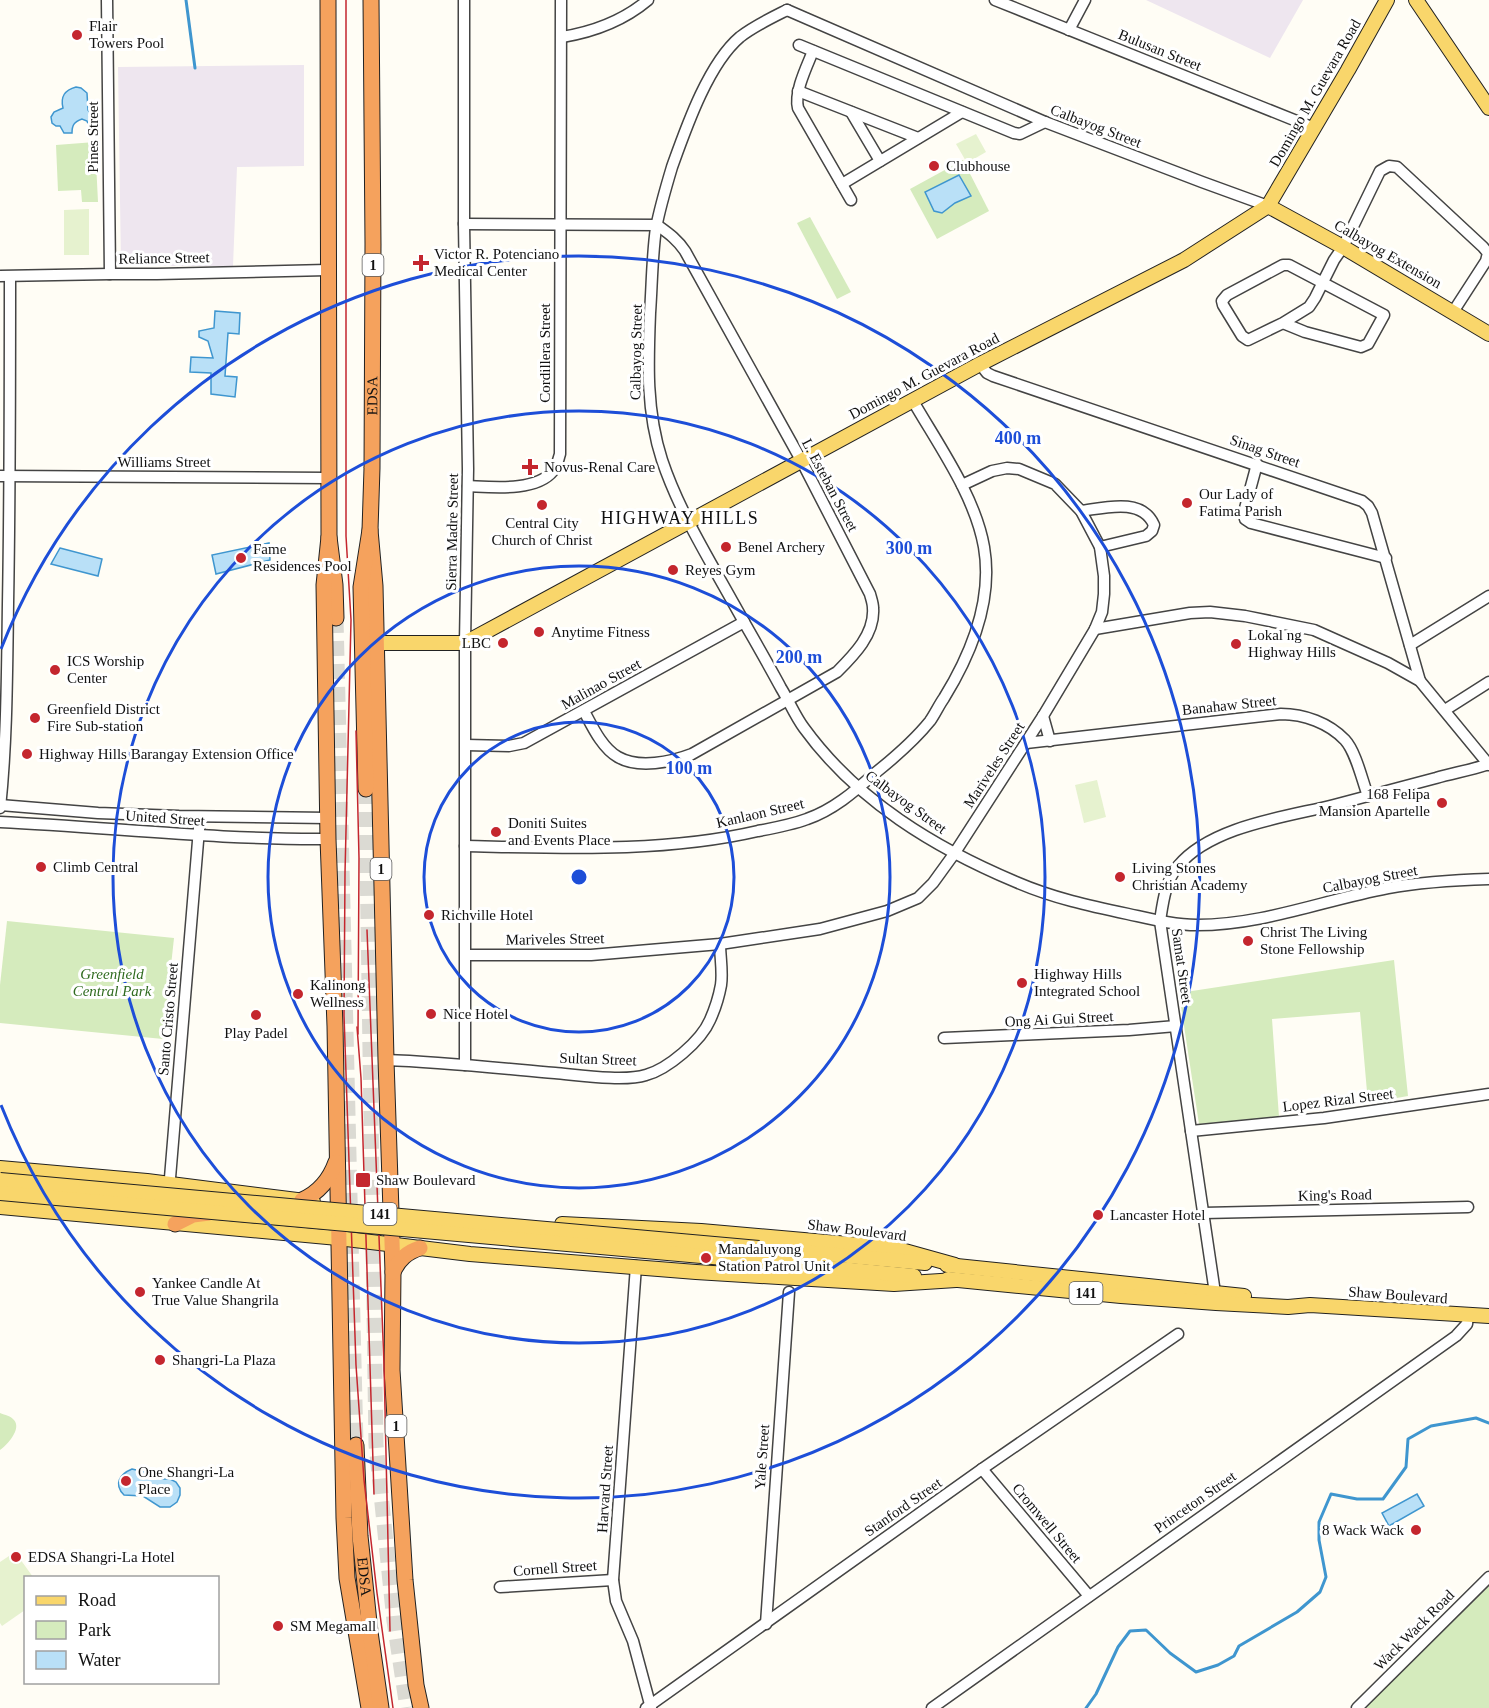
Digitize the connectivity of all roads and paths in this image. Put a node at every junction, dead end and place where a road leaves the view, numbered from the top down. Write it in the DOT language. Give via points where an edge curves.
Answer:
graph roads {
  1 [pos="107,0"];
  2 [pos="328,0"];
  3 [pos="371,0"];
  4 [pos="464,0"];
  5 [pos="561,0"];
  6 [pos="648,0"];
  7 [pos="995,0"];
  8 [pos="1085,0"];
  9 [pos="1387,0"];
  10 [pos="1416,0"];
  11 [pos="789,5"];
  12 [pos="1069,30"];
  13 [pos="562,37"];
  14 [pos="799,45"];
  15 [pos="813,51"];
  16 [pos="798,91"];
  17 [pos="1489,108"];
  18 [pos="851,111"];
  19 [pos="962,112"];
  20 [pos="1045,122"];
  21 [pos="1314,128"];
  22 [pos="918,138"];
  23 [pos="880,161"];
  24 [pos="842,184"];
  25 [pos="851,200"];
  26 [pos="1268,206"];
  27 [pos="464,224"];
  28 [pos="561,225"];
  29 [pos="657,225"];
  30 [pos="1343,247"];
  31 [pos="327,270"];
  32 [pos="110,274"];
  33 [pos="5,277"];
  34 [pos="1322,283"];
  35 [pos="1454,312"];
  36 [pos="1283,323"];
  37 [pos="1489,334"];
  38 [pos="980,364"];
  39 [pos="913,401"];
  40 [pos="801,460"];
  41 [pos="1257,464"];
  42 [pos="5,476"];
  43 [pos="328,478"];
  44 [pos="962,485"];
  45 [pos="468,486"];
  46 [pos="1082,511"];
  47 [pos="689,521"];
  48 [pos="370,530"];
  49 [pos="329,537"];
  50 [pos="1100,546"];
  51 [pos="1386,558"];
  52 [pos="1489,596"];
  53 [pos="336,618"];
  54 [pos="744,622"];
  55 [pos="1095,629"];
  56 [pos="375,643"];
  57 [pos="465,643"];
  58 [pos="1410,645"];
  59 [pos="1420,681"];
  60 [pos="1489,682"];
  61 [pos="789,701"];
  62 [pos="1445,710"];
  63 [pos="584,711"];
  64 [pos="1043,716"];
  65 [pos="1050,741"];
  66 [pos="1026,743"];
  67 [pos="466,745"];
  68 [pos="1489,764"];
  69 [pos="858,788"];
  70 [pos="366,789"];
  71 [pos="1368,796"];
  72 [pos="0,806"];
  73 [pos="200,817"];
  74 [pos="310,818"];
  75 [pos="328,818"];
  76 [pos="0,822"];
  77 [pos="198,835"];
  78 [pos="311,839"];
  79 [pos="328,839"];
  80 [pos="465,846"];
  81 [pos="954,854"];
  82 [pos="1489,879"];
  83 [pos="1160,921"];
  84 [pos="720,944"];
  85 [pos="466,955"];
  86 [pos="1176,1026"];
  87 [pos="944,1038"];
  88 [pos="386,1060"];
  89 [pos="465,1065"];
  90 [pos="1489,1094"];
  91 [pos="1191,1131"];
  92 [pos="337,1159"];
  93 [pos="0,1168"];
  94 [pos="0,1180"];
  95 [pos="147,1181"];
  96 [pos="170,1184"];
  97 [pos="0,1193"];
  98 [pos="302,1200"];
  99 [pos="338,1204"];
  100 [pos="0,1207"];
  101 [pos="1468,1207"];
  102 [pos="391,1208"];
  103 [pos="1203,1213"];
  104 [pos="144,1220"];
  105 [pos="339,1221"];
  106 [pos="520,1221"];
  107 [pos="171,1223"];
  108 [pos="392,1225"];
  109 [pos="641,1228"];
  110 [pos="657,1229"];
  111 [pos="518,1237"];
  112 [pos="338,1238"];
  113 [pos="392,1245"];
  114 [pos="644,1246"];
  115 [pos="420,1248"];
  116 [pos="758,1255"];
  117 [pos="515,1257"];
  118 [pos="955,1265"];
  119 [pos="636,1266"];
  120 [pos="653,1268"];
  121 [pos="393,1272"];
  122 [pos="956,1280"];
  123 [pos="789,1292"];
  124 [pos="1215,1293"];
  125 [pos="1306,1305"];
  126 [pos="1468,1316"];
  127 [pos="1489,1316"];
  128 [pos="1178,1334"];
  129 [pos="356,1445"];
  130 [pos="982,1469"];
  131 [pos="1489,1577"];
  132 [pos="613,1580"];
  133 [pos="500,1587"];
  134 [pos="1089,1596"];
  135 [pos="766,1624"];
  136 [pos="1359,1706"];
  137 [pos="649,1707"];
  138 [pos="369,1708"];
  139 [pos="381,1708"];
  140 [pos="421,1708"];
  141 [pos="932,1708"];
  1 -- 32 [label="street, Pines Street"];
  2 -- 31 [label="highway"];
  3 -- 48 [label="highway, EDSA / 1"];
  4 -- 27 [label="street, Sierra Madre Street"];
  5 -- 13 [label="street, Cordillera Street"];
  6 -- 13 [label="street" via="602,27"];
  7 -- 12 [label="street, Bulusan Street"];
  8 -- 12 [label="street"];
  9 -- 21 [label="main road, Domingo M. Guevara Road"];
  10 -- 17 [label="main road"];
  11 -- 20 [label="street, Calbayog Street"];
  11 -- 29 [label="street, Calbayog Street" via="738,39 711,75 690,117"];
  12 -- 21 [label="street, Bulusan Street"];
  13 -- 28 [label="street, Cordillera Street"];
  14 -- 15 [label="street"];
  15 -- 16 [label="street"];
  15 -- 19 [label="street"];
  16 -- 18 [label="street"];
  16 -- 24 [label="street" via="798,108"];
  18 -- 22 [label="street"];
  18 -- 23 [label="street"];
  19 -- 20 [label="street" via="1020,134"];
  19 -- 22 [label="street"];
  20 -- 26 [label="street, Calbayog Street"];
  21 -- 26 [label="main road, Domingo M. Guevara Road"];
  22 -- 23 [label="street"];
  23 -- 24 [label="street"];
  24 -- 25 [label="street"];
  26 -- 30 [label="main road, Calbayog Extension"];
  26 -- 38 [label="main road, Domingo M. Guevara Road" via="1184,260"];
  27 -- 28 [label="street"];
  27 -- 45 [label="street, Sierra Madre Street"];
  28 -- 29 [label="street"];
  28 -- 45 [label="street, Cordillera Street" via="560,454 555,470 542,481 516,486"];
  29 -- 40 [label="street, L. Esteban Street" via="685,251"];
  29 -- 47 [label="street, Calbayog Street" via="648,369 650,408 662,460"];
  30 -- 34 [label="street"];
  30 -- 35 [label="main road, Calbayog Extension"];
  30 -- 35 [label="street" via="1380,171 1397,167 1488,254"];
  31 -- 32 [label="street, Reliance Street"];
  31 -- 43 [label="highway"];
  32 -- 33 [label="street, Reliance Street"];
  33 -- 42 [label="street"];
  34 -- 36 [label="street" via="1309,307"];
  34 -- 36 [label="street" via="1384,315 1368,344 1361,347"];
  34 -- 36 [label="street" via="1289,265 1223,298 1223,305 1248,340"];
  35 -- 37 [label="main road, Calbayog Extension"];
  38 -- 39 [label="main road, Domingo M. Guevara Road"];
  38 -- 41 [label="street, Sinag Street" via="993,376"];
  39 -- 40 [label="main road, Domingo M. Guevara Road"];
  39 -- 44 [label="street, Kanlaon Street"];
  40 -- 47 [label="main road, Domingo M. Guevara Road"];
  40 -- 61 [label="street, L. Esteban Street" via="874,608 871,627 854,656 837,672"];
  41 -- 51 [label="street, Sinag Street" via="1362,501 1372,513"];
  41 -- 51 [label="street" via="1245,519"];
  42 -- 43 [label="street, Williams Street"];
  42 -- 72 [label="street" via="5,731"];
  43 -- 49 [label="highway"];
  44 -- 46 [label="street, Mariveles Street" via="992,471 1019,469 1055,484"];
  44 -- 69 [label="street, Kanlaon Street" via="983,541 986,567 981,608 969,650 930,720"];
  45 -- 57 [label="street, Sierra Madre Street"];
  46 -- 50 [label="street, Mariveles Street"];
  46 -- 50 [label="street" via="1120,506 1144,512 1152,519 1152,531 1146,536"];
  47 -- 54 [label="street, Calbayog Street"];
  47 -- 57 [label="main road, Domingo M. Guevara Road"];
  48 -- 56 [label="highway, 1"];
  48 -- 70 [label="highway, EDSA / 1" via="361,587"];
  49 -- 53 [label="highway"];
  49 -- 75 [label="highway" via="324,585"];
  50 -- 55 [label="street, Mariveles Street" via="1104,594"];
  51 -- 58 [label="street, Sinag Street"];
  52 -- 58 [label="street"];
  54 -- 61 [label="street, Calbayog Street"];
  54 -- 63 [label="street, Malinao Street"];
  55 -- 59 [label="street" via="1219,612 1314,630"];
  55 -- 64 [label="street, Mariveles Street"];
  56 -- 57 [label="main road, Domingo M. Guevara Road"];
  56 -- 88 [label="highway, 1"];
  57 -- 67 [label="street, Sierra Madre Street"];
  58 -- 59 [label="street, Sinag Street"];
  59 -- 62 [label="street"];
  60 -- 62 [label="street"];
  61 -- 63 [label="street, L. Esteban Street" via="692,754 649,764 619,758 608,749"];
  61 -- 69 [label="street, Calbayog Street" via="803,726"];
  62 -- 68 [label="street"];
  63 -- 67 [label="street, Malinao Street" via="524,743 509,747"];
  64 -- 65 [label="street"];
  64 -- 66 [label="street, Mariveles Street"];
  65 -- 66 [label="street, Banahaw Street"];
  65 -- 71 [label="street, Banahaw Street" via="1294,714 1318,722 1345,740"];
  66 -- 81 [label="street, Mariveles Street"];
  67 -- 80 [label="street, Sierra Madre Street"];
  68 -- 71 [label="street, Samat Street"];
  69 -- 80 [label="street, Kanlaon Street" via="829,810 806,820 730,838 617,846"];
  69 -- 81 [label="street, Calbayog Street"];
  71 -- 83 [label="street, Samat Street" via="1233,830 1205,843 1171,876"];
  72 -- 73 [label="street, United Street"];
  73 -- 74 [label="street, United Street"];
  73 -- 77 [label="street, Santo Cristo Street"];
  74 -- 75 [label="street, United Street"];
  74 -- 78 [label="street"];
  75 -- 79 [label="highway"];
  76 -- 77 [label="street, United Street"];
  77 -- 78 [label="street, United Street"];
  77 -- 96 [label="street, Santo Cristo Street"];
  78 -- 79 [label="street, United Street"];
  79 -- 92 [label="highway"];
  80 -- 85 [label="street, Sierra Madre Street"];
  81 -- 83 [label="street, Calbayog Street" via="1060,899"];
  81 -- 84 [label="street, Mariveles Street" via="918,898 903,905 820,929"];
  82 -- 83 [label="street, Calbayog Street" via="1389,888 1268,918 1198,925"];
  83 -- 86 [label="street, Samat Street"];
  84 -- 85 [label="street, Mariveles Street" via="591,955"];
  84 -- 89 [label="street, Sultan Street" via="721,984 710,1021 683,1053 646,1076 587,1076"];
  85 -- 89 [label="street, Sierra Madre Street"];
  86 -- 87 [label="street, Ong Ai Gui Street"];
  86 -- 91 [label="street, Samat Street"];
  88 -- 89 [label="street, Sultan Street"];
  88 -- 102 [label="highway, 1"];
  90 -- 91 [label="street, Lopez Rizal Street" via="1324,1118"];
  91 -- 103 [label="street, Samat Street"];
  92 -- 98 [label="highway" via="325,1183"];
  92 -- 99 [label="highway"];
  93 -- 95 [label="main road, Shaw Boulevard / 141"];
  94 -- 116 [label="main road, Shaw Boulevard / 141, bridge"];
  95 -- 96 [label="main road, Shaw Boulevard / 141"];
  95 -- 104 [label="main road" via="152,1201"];
  96 -- 98 [label="main road, Shaw Boulevard / 141"];
  96 -- 107 [label="street, Santo Cristo Street"];
  97 -- 116 [label="main road, Shaw Boulevard / 141, bridge"];
  98 -- 99 [label="main road, Shaw Boulevard / 141"];
  99 -- 102 [label="main road, Shaw Boulevard / 141"];
  99 -- 105 [label="highway"];
  100 -- 104 [label="main road, Shaw Boulevard / 141"];
  101 -- 103 [label="street, King's Road"];
  102 -- 105 [label="highway" via="374,1219"];
  102 -- 106 [label="main road, Shaw Boulevard / 141"];
  102 -- 108 [label="highway, 1"];
  103 -- 124 [label="street, Samat Street"];
  104 -- 107 [label="main road, Shaw Boulevard / 141"];
  105 -- 107 [label="highway" via="230,1211 193,1215"];
  105 -- 112 [label="highway"];
  106 -- 109 [label="main road, Shaw Boulevard / 141"];
  106 -- 111 [label="main road"];
  107 -- 112 [label="main road, Shaw Boulevard / 141"];
  108 -- 111 [label="highway"];
  108 -- 112 [label="highway" via="359,1226"];
  108 -- 113 [label="highway, 1"];
  109 -- 110 [label="main road, Shaw Boulevard / 141"];
  109 -- 114 [label="main road"];
  110 -- 114 [label="main road"];
  110 -- 118 [label="main road, Shaw Boulevard / 141" via="894,1248"];
  111 -- 114 [label="highway"];
  111 -- 117 [label="main road"];
  112 -- 113 [label="main road, Shaw Boulevard / 141"];
  112 -- 138 [label="highway" via="347,1578"];
  113 -- 115 [label="main road, Shaw Boulevard / 141"];
  113 -- 121 [label="highway, 1"];
  114 -- 119 [label="main road"];
  114 -- 120 [label="main road"];
  115 -- 117 [label="main road, Shaw Boulevard / 141"];
  115 -- 121 [label="highway" via="406,1254"];
  116 -- 118 [label="main road, Shaw Boulevard / 141"];
  116 -- 122 [label="main road, Shaw Boulevard / 141"];
  117 -- 119 [label="main road, Shaw Boulevard / 141"];
  118 -- 124 [label="main road, Shaw Boulevard / 141"];
  119 -- 120 [label="main road, Shaw Boulevard / 141"];
  119 -- 132 [label="street, Harvard Street"];
  120 -- 122 [label="main road, Shaw Boulevard / 141" via="894,1284"];
  121 -- 140 [label="highway, 1" via="392,1370 403,1545 411,1649"];
  122 -- 125 [label="main road, Shaw Boulevard / 141" via="1204,1302"];
  123 -- 135 [label="street, Yale Street"];
  124 -- 125 [label="main road, Shaw Boulevard / 141"];
  125 -- 126 [label="main road, Shaw Boulevard / 141"];
  126 -- 127 [label="main road, Shaw Boulevard / 141"];
  126 -- 134 [label="street, Princeton Street" via="1467,1324 1456,1336"];
  128 -- 130 [label="street, Stanford Street"];
  129 -- 139 [label="highway, EDSA" via="360,1536"];
  130 -- 134 [label="street, Cromwell Street"];
  130 -- 135 [label="street, Stanford Street"];
  131 -- 136 [label="street, Wack Wack Road"];
  132 -- 133 [label="street, Cornell Street"];
  132 -- 137 [label="street, Harvard Street"];
  134 -- 141 [label="street, Princeton Street"];
  135 -- 137 [label="street, Stanford Street"];
}
